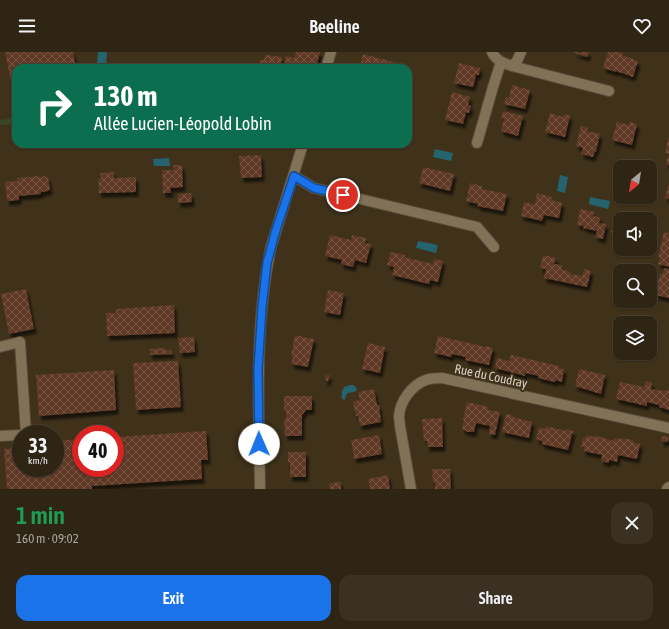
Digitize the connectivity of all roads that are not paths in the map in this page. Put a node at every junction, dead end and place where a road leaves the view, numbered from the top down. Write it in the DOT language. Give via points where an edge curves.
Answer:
graph roads {
  1 [pos="332,52"];
  2 [pos="492,52"];
  3 [pos="521,52"];
  4 [pos="502,62"];
  5 [pos="328,64"];
  6 [pos="512,66"];
  7 [pos="609,91"];
  8 [pos="477,143"];
  9 [pos="302,148"];
  10 [pos="294,176"];
  11 [pos="494,247"];
  12 [pos="0,347"];
  13 [pos="25,425"];
  14 [pos="669,428"];
  15 [pos="12,435"];
  16 [pos="0,436"];
  17 [pos="669,487"];
  18 [pos="260,489"];
  19 [pos="411,489"];
  20 [pos="667,489"];
  1 -- 5 [label="street"];
  2 -- 4 [label="street"];
  3 -- 6 [label="street"];
  4 -- 6 [label="street"];
  4 -- 8 [label="street" via="492,87"];
  6 -- 7 [label="street"];
  9 -- 10 [label="street"];
  10 -- 11 [label="street" via="314,188 477,227"];
  10 -- 18 [label="street" via="267,263 262,307 258,369"];
  12 -- 13 [label="street" via="20,342"];
  14 -- 19 [label="street, Rue du Coudray" via="442,378 426,380 407,394 399,416"];
  15 -- 16 [label="street"];
  17 -- 20 [label="street"];
}
